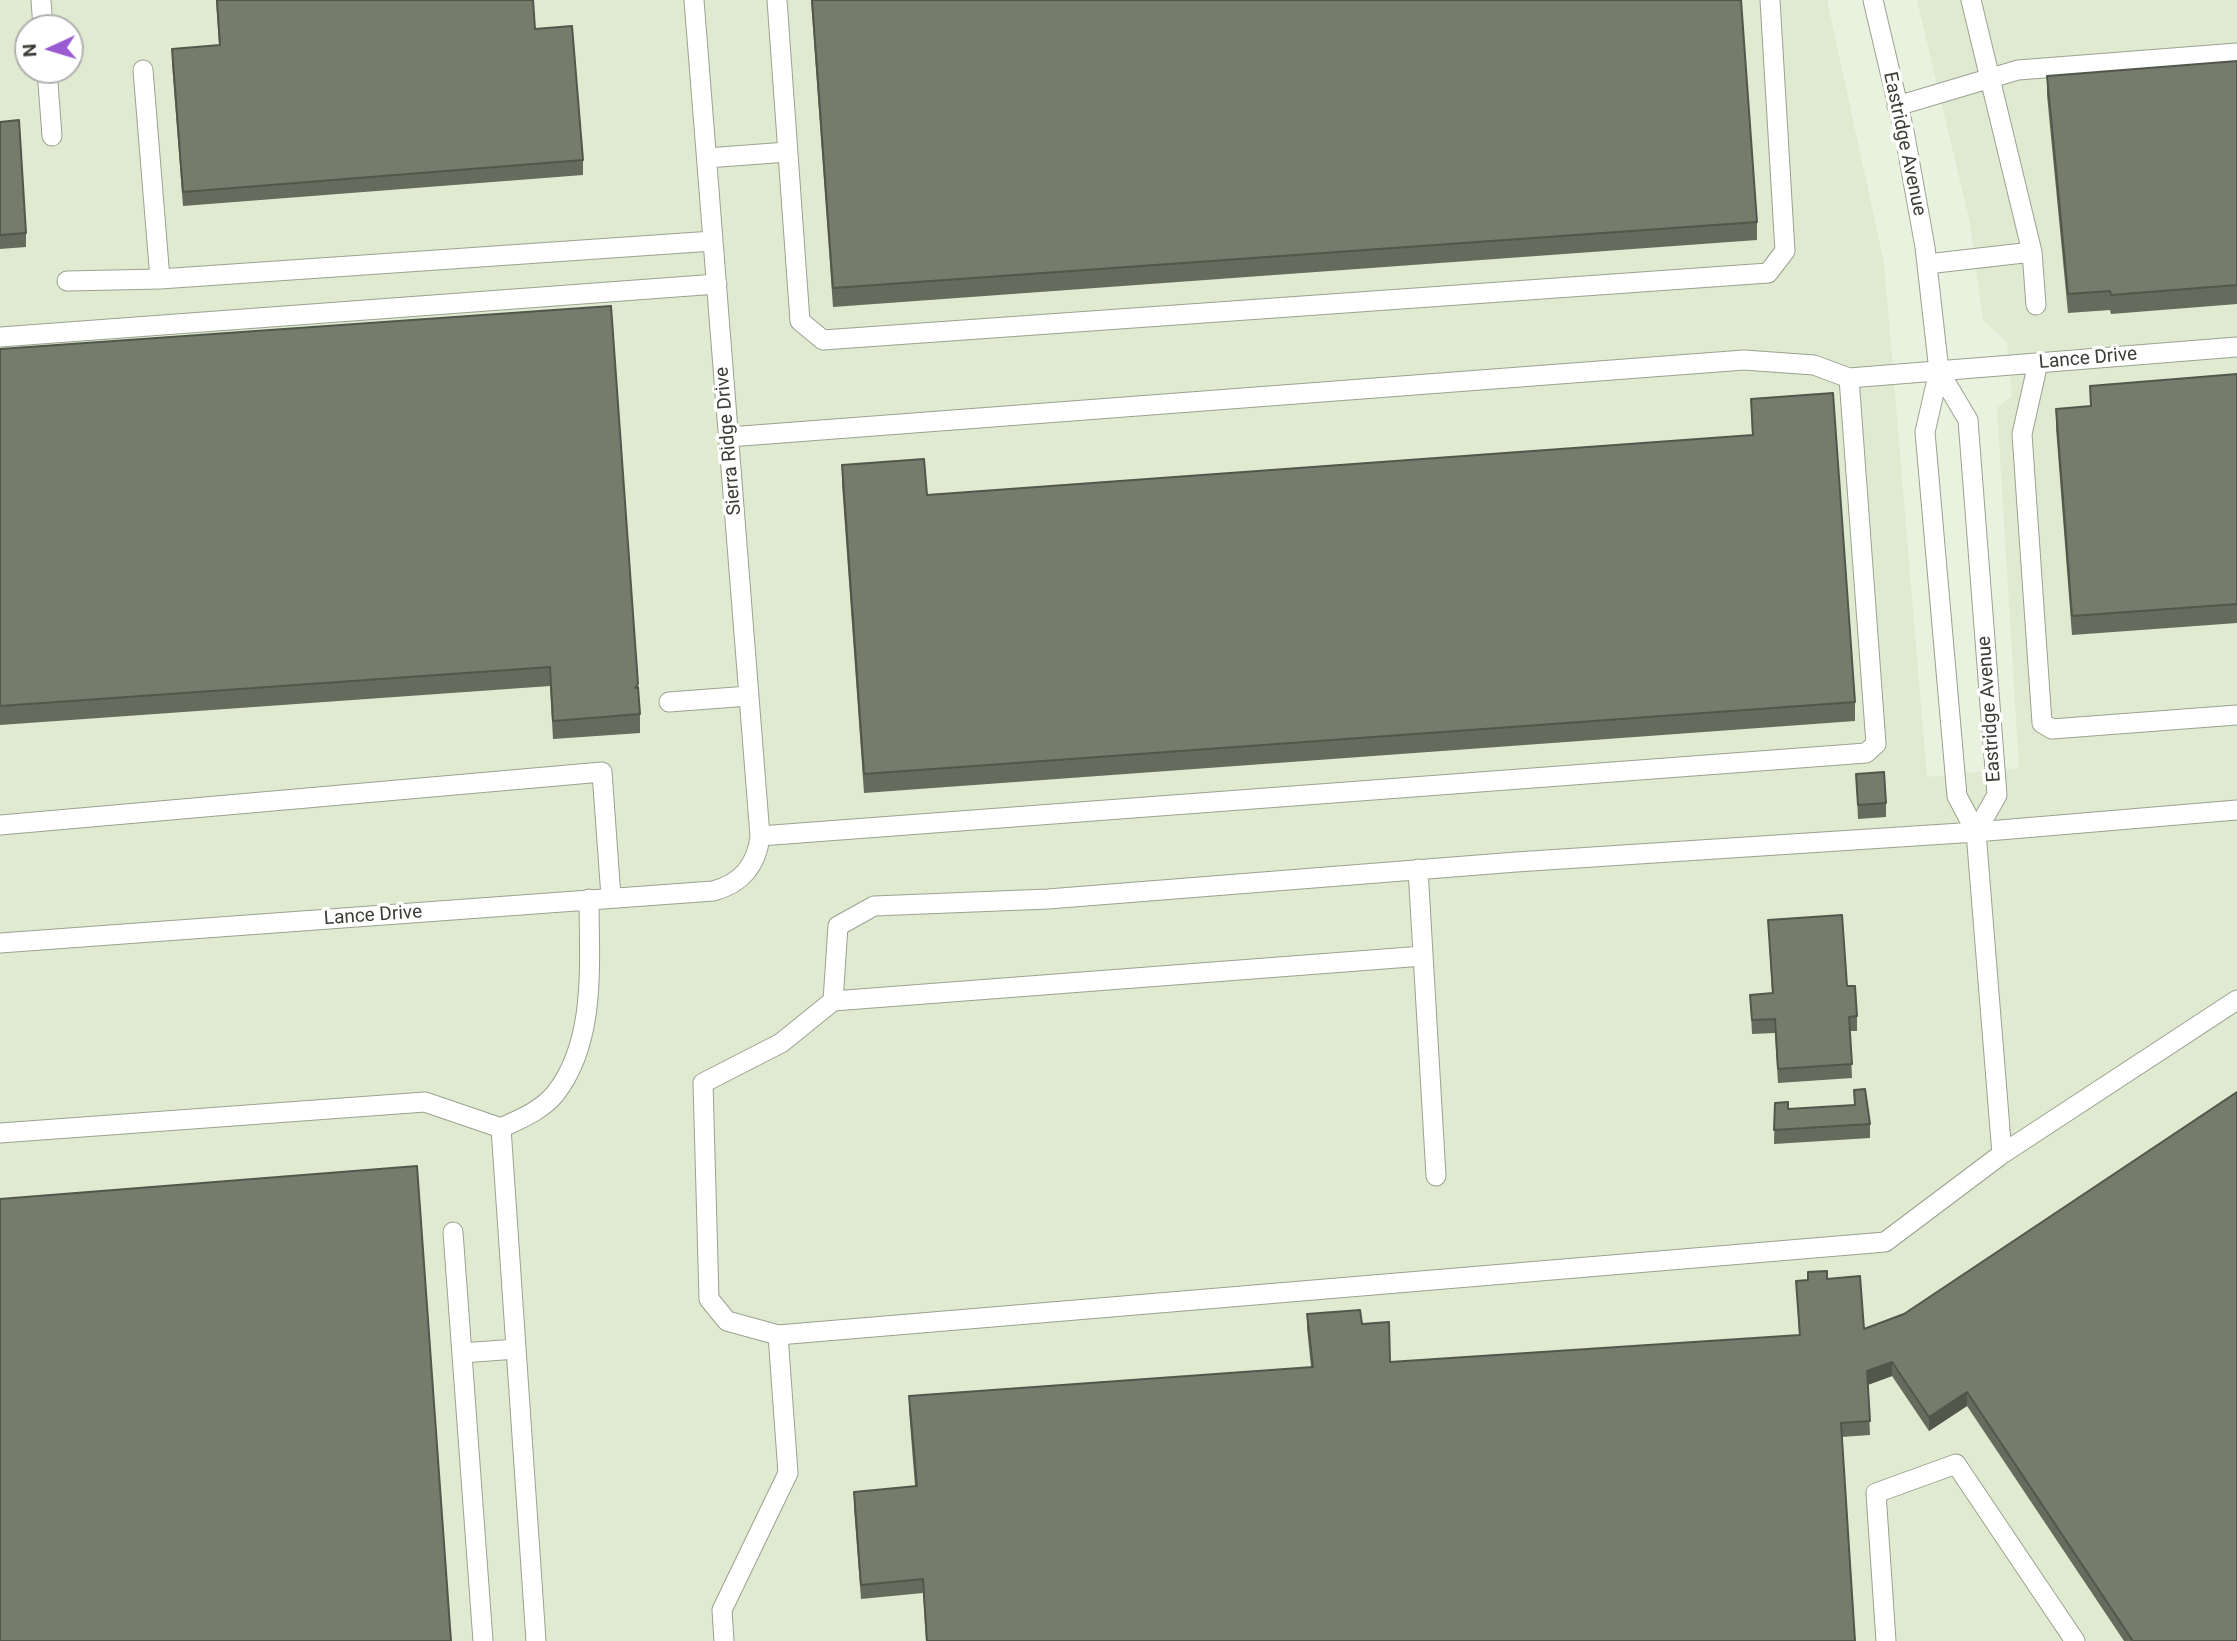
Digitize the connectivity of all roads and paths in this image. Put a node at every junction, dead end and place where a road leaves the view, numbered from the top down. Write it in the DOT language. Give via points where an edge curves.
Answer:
graph roads {
  1 [pos="694,0"];
  2 [pos="777,0"];
  3 [pos="1770,0"];
  4 [pos="1873,0"];
  5 [pos="1971,0"];
  6 [pos="2237,53"];
  7 [pos="143,70"];
  8 [pos="1987,78"];
  9 [pos="48,84"];
  10 [pos="1897,106"];
  11 [pos="52,136"];
  12 [pos="787,152"];
  13 [pos="706,158"];
  14 [pos="713,240"];
  15 [pos="2032,252"];
  16 [pos="1927,264"];
  17 [pos="160,279"];
  18 [pos="67,281"];
  19 [pos="717,284"];
  20 [pos="2036,305"];
  21 [pos="0,337"];
  22 [pos="2237,347"];
  23 [pos="2038,363"];
  24 [pos="1940,371"];
  25 [pos="1849,378"];
  26 [pos="729,437"];
  27 [pos="749,696"];
  28 [pos="669,702"];
  29 [pos="2237,715"];
  30 [pos="2237,810"];
  31 [pos="0,825"];
  32 [pos="1976,832"];
  33 [pos="760,836"];
  34 [pos="1418,869"];
  35 [pos="742,877"];
  36 [pos="611,897"];
  37 [pos="589,899"];
  38 [pos="0,943"];
  39 [pos="1423,956"];
  40 [pos="2237,1000"];
  41 [pos="833,1001"];
  42 [pos="501,1128"];
  43 [pos="0,1133"];
  44 [pos="2002,1154"];
  45 [pos="1437,1176"];
  46 [pos="453,1232"];
  47 [pos="778,1335"];
  48 [pos="516,1349"];
  49 [pos="462,1353"];
  50 [pos="483,1641"];
  51 [pos="536,1641"];
  52 [pos="724,1641"];
  53 [pos="1886,1641"];
  54 [pos="2075,1641"];
  1 -- 13 [label="street, Sierra Ridge Drive"];
  2 -- 12 [label="street"];
  3 -- 12 [label="street" via="1785,251 1768,273 823,340 800,321"];
  4 -- 10 [label="street, Eastridge Avenue"];
  5 -- 8 [label="street"];
  6 -- 8 [label="street" via="2018,70"];
  7 -- 17 [label="street"];
  8 -- 10 [label="street"];
  8 -- 15 [label="street"];
  9 -- 11 [label="street"];
  10 -- 16 [label="street, Eastridge Avenue"];
  12 -- 13 [label="street"];
  13 -- 14 [label="street, Sierra Ridge Drive"];
  14 -- 17 [label="street"];
  14 -- 19 [label="street, Sierra Ridge Drive"];
  15 -- 16 [label="street"];
  15 -- 20 [label="street"];
  16 -- 24 [label="street, Eastridge Avenue"];
  17 -- 18 [label="street"];
  19 -- 21 [label="street"];
  19 -- 26 [label="street, Sierra Ridge Drive"];
  22 -- 23 [label="street, Lance Drive"];
  23 -- 24 [label="street, Lance Drive"];
  23 -- 29 [label="street" via="2022,434 2042,723 2052,729"];
  24 -- 25 [label="street, Lance Drive"];
  24 -- 32 [label="street, Eastridge Avenue" via="1925,432 1957,796"];
  24 -- 32 [label="street, Eastridge Avenue" via="1968,420 1997,795"];
  25 -- 26 [label="street" via="1814,365 1744,360"];
  25 -- 33 [label="street" via="1876,744 1866,754"];
  26 -- 27 [label="street, Sierra Ridge Drive"];
  27 -- 28 [label="street"];
  27 -- 33 [label="street, Sierra Ridge Drive"];
  30 -- 32 [label="street"];
  31 -- 36 [label="street" via="602,772"];
  32 -- 34 [label="street"];
  32 -- 44 [label="street"];
  33 -- 35 [label="street, Sierra Ridge Drive" via="753,861"];
  34 -- 39 [label="street"];
  34 -- 41 [label="street" via="1048,899 874,906 838,926"];
  35 -- 36 [label="street, Lance Drive" via="713,891"];
  36 -- 37 [label="street, Lance Drive"];
  37 -- 38 [label="street, Lance Drive"];
  37 -- 42 [label="street" via="589,984 571,1070 554,1095 530,1115"];
  39 -- 41 [label="street"];
  39 -- 45 [label="street"];
  40 -- 44 [label="street"];
  41 -- 47 [label="street" via="781,1043 703,1083 709,1299 727,1321"];
  42 -- 43 [label="street" via="425,1102"];
  42 -- 48 [label="street"];
  44 -- 47 [label="street" via="1885,1242"];
  46 -- 49 [label="street"];
  47 -- 52 [label="street" via="788,1473 722,1610"];
  48 -- 49 [label="street"];
  48 -- 51 [label="street"];
  49 -- 50 [label="street"];
  53 -- 54 [label="street" via="1876,1493 1956,1464"];
}
